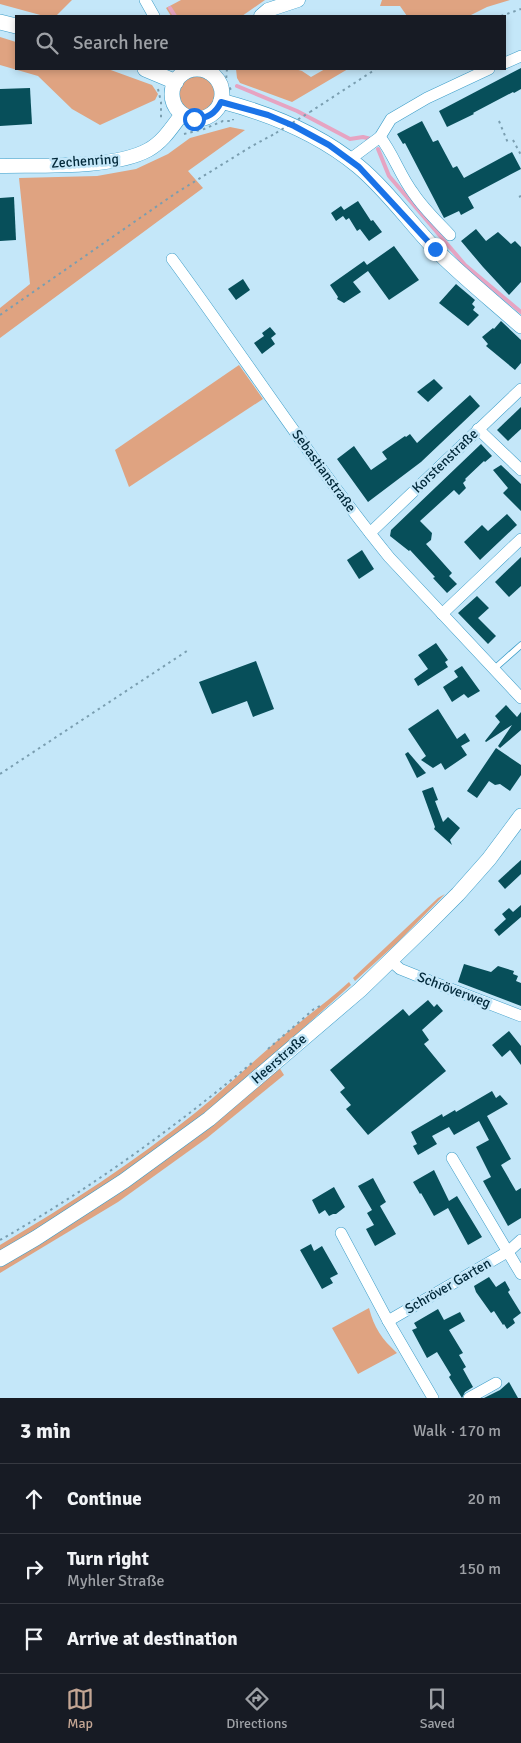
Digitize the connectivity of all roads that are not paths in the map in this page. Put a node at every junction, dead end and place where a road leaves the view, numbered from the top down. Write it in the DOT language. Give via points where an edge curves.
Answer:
graph roads {
  1 [pos="145,0"];
  2 [pos="298,0"];
  3 [pos="153,15"];
  4 [pos="262,15"];
  5 [pos="0,22"];
  6 [pos="15,26"];
  7 [pos="521,56"];
  8 [pos="506,63"];
  9 [pos="193,70"];
  10 [pos="209,70"];
  11 [pos="487,70"];
  12 [pos="151,71"];
  13 [pos="181,74"];
  14 [pos="221,102"];
  15 [pos="182,114"];
  16 [pos="380,137"];
  17 [pos="350,160"];
  18 [pos="0,166"];
  19 [pos="450,235"];
  20 [pos="172,259"];
  21 [pos="521,326"];
  22 [pos="521,389"];
  23 [pos="478,429"];
  24 [pos="521,470"];
  25 [pos="370,533"];
  26 [pos="520,542"];
  27 [pos="442,614"];
  28 [pos="521,646"];
  29 [pos="494,669"];
  30 [pos="521,698"];
  31 [pos="521,816"];
  32 [pos="390,960"];
  33 [pos="521,1016"];
  34 [pos="452,1158"];
  35 [pos="341,1233"];
  36 [pos="521,1240"];
  37 [pos="509,1251"];
  38 [pos="0,1259"];
  39 [pos="521,1274"];
  40 [pos="388,1321"];
  41 [pos="496,1383"];
  42 [pos="433,1398"];
  43 [pos="469,1398"];
  1 -- 3 [label="street"];
  2 -- 4 [label="street"];
  5 -- 6 [label="main road"];
  7 -- 8 [label="street"];
  9 -- 13 [label="main road"];
  10 -- 14 [label="main road" via="220,85"];
  11 -- 16 [label="street" via="390,119"];
  12 -- 13 [label="main road"];
  13 -- 15 [label="main road" via="172,94"];
  14 -- 15 [label="main road" via="212,114 203,118 194,119"];
  14 -- 17 [label="main road" via="294,126"];
  15 -- 18 [label="street, Zechenring" via="162,140 131,158 97,163"];
  16 -- 17 [label="street"];
  16 -- 19 [label="street" via="414,195"];
  17 -- 21 [label="main road" via="435,249"];
  20 -- 25 [label="street, Sebastianstraße"];
  22 -- 23 [label="street, Korstenstraße"];
  23 -- 24 [label="street"];
  23 -- 25 [label="street, Korstenstraße"];
  25 -- 27 [label="street, Sebastianstraße"];
  26 -- 27 [label="street"];
  27 -- 29 [label="street, Sebastianstraße"];
  28 -- 29 [label="lane"];
  29 -- 30 [label="street, Sebastianstraße"];
  31 -- 32 [label="main road, Heerstraße" via="458,894"];
  32 -- 33 [label="street, Schröverweg" via="425,979"];
  32 -- 38 [label="main road, Heerstraße" via="360,990 209,1119 124,1181"];
  34 -- 37 [label="street"];
  35 -- 40 [label="street"];
  36 -- 37 [label="street, Schröver Garten"];
  37 -- 39 [label="street"];
  37 -- 40 [label="street, Schröver Garten"];
  40 -- 42 [label="street"];
  41 -- 43 [label="street"];
}
